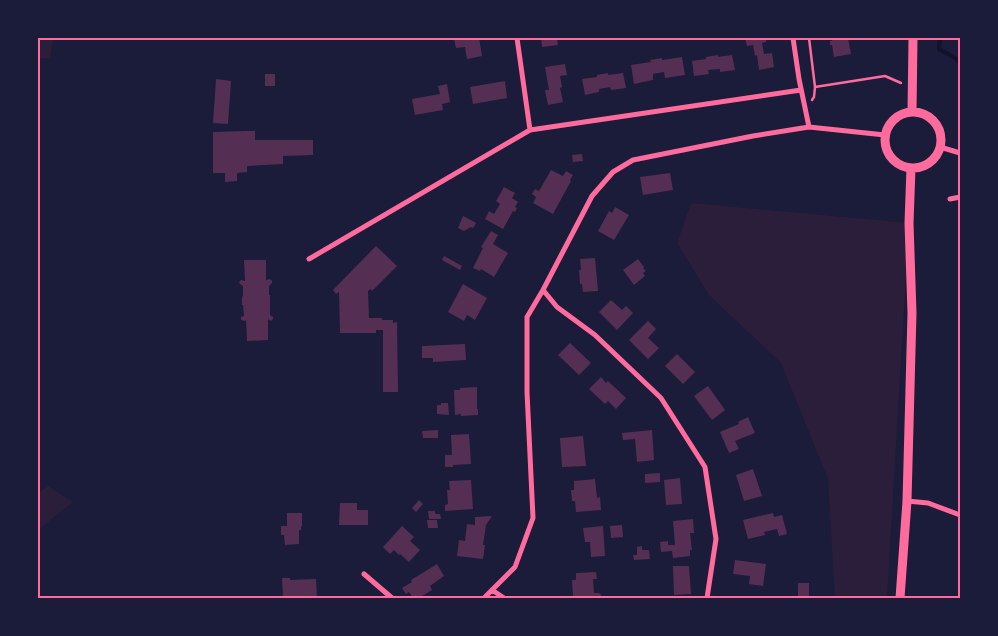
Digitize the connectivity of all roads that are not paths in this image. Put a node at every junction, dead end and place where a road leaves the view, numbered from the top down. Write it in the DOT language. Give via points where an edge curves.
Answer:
graph roads {
  1 [pos="517,38"];
  2 [pos="793,38"];
  3 [pos="914,38"];
  4 [pos="801,90"];
  5 [pos="912,112"];
  6 [pos="809,127"];
  7 [pos="530,130"];
  8 [pos="884,135"];
  9 [pos="940,147"];
  10 [pos="960,153"];
  11 [pos="911,168"];
  12 [pos="960,197"];
  13 [pos="950,199"];
  14 [pos="309,259"];
  15 [pos="543,290"];
  16 [pos="907,500"];
  17 [pos="960,516"];
  18 [pos="364,574"];
  19 [pos="492,590"];
  20 [pos="392,598"];
  21 [pos="484,598"];
  22 [pos="504,598"];
  23 [pos="707,598"];
  24 [pos="900,598"];
  1 -- 7 [label="street"];
  2 -- 4 [label="street"];
  3 -- 5 [label="street"];
  4 -- 6 [label="street"];
  4 -- 7 [label="street"];
  5 -- 8 [label="street" via="894,118"];
  5 -- 9 [label="street" via="928,116 935,122 941,138"];
  6 -- 8 [label="street"];
  6 -- 15 [label="street" via="633,160 614,172 592,196"];
  7 -- 14 [label="street"];
  8 -- 11 [label="street" via="888,154 902,166"];
  9 -- 10 [label="street"];
  9 -- 11 [label="street" via="929,163"];
  11 -- 16 [label="street" via="912,313"];
  12 -- 13 [label="street"];
  15 -- 19 [label="street" via="527,317 533,518 515,567"];
  15 -- 23 [label="street" via="557,307 595,335 661,398 705,467 716,539"];
  16 -- 17 [label="street" via="928,503"];
  16 -- 24 [label="street"];
  18 -- 20 [label="street"];
  19 -- 21 [label="street"];
  19 -- 22 [label="street"];
}
